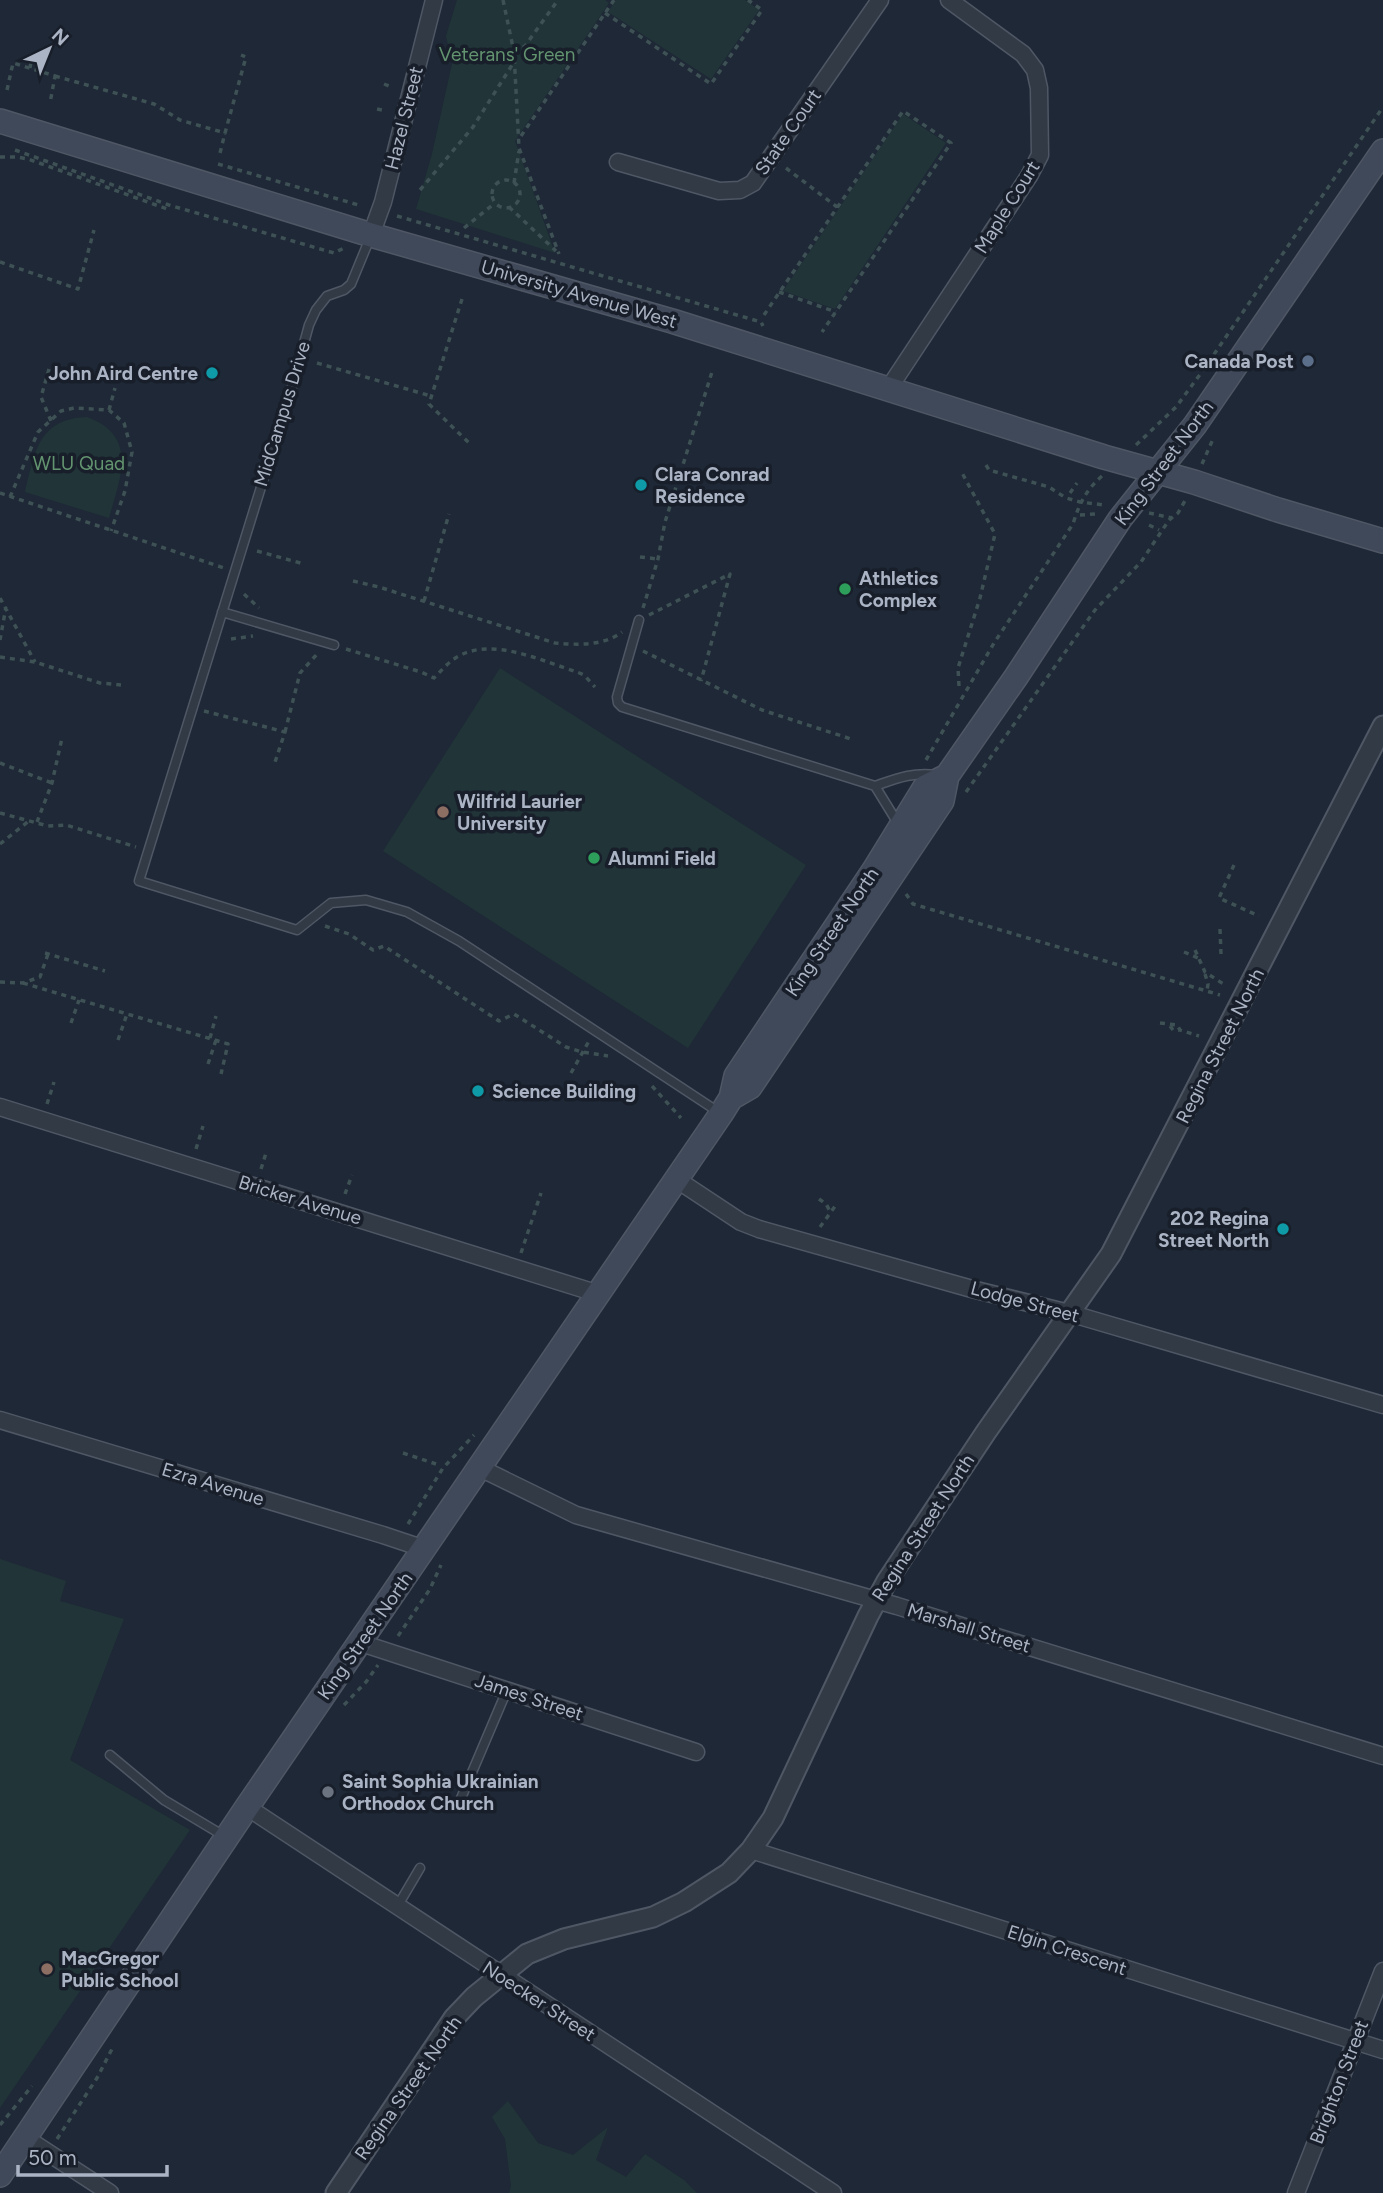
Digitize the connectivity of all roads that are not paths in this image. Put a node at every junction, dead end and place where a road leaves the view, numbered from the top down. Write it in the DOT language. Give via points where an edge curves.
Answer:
graph roads {
  1 [pos="435,0"];
  2 [pos="880,0"];
  3 [pos="949,0"];
  4 [pos="0,121"];
  5 [pos="1383,151"];
  6 [pos="618,162"];
  7 [pos="371,235"];
  8 [pos="888,388"];
  9 [pos="1157,472"];
  10 [pos="1383,541"];
  11 [pos="222,612"];
  12 [pos="639,620"];
  13 [pos="330,644"];
  14 [pos="1383,726"];
  15 [pos="947,776"];
  16 [pos="875,786"];
  17 [pos="900,828"];
  18 [pos="726,1106"];
  19 [pos="0,1107"];
  20 [pos="676,1179"];
  21 [pos="599,1294"];
  22 [pos="1069,1314"];
  23 [pos="1383,1405"];
  24 [pos="0,1420"];
  25 [pos="480,1468"];
  26 [pos="425,1549"];
  27 [pos="875,1601"];
  28 [pos="361,1643"];
  29 [pos="507,1690"];
  30 [pos="696,1752"];
  31 [pos="110,1755"];
  32 [pos="1383,1756"];
  33 [pos="459,1803"];
  34 [pos="247,1807"];
  35 [pos="226,1838"];
  36 [pos="751,1850"];
  37 [pos="420,1868"];
  38 [pos="397,1907"];
  39 [pos="1383,1971"];
  40 [pos="500,1975"];
  41 [pos="1355,2041"];
  42 [pos="1383,2050"];
  43 [pos="24,2137"];
  44 [pos="0,2175"];
  45 [pos="110,2193"];
  46 [pos="336,2193"];
  47 [pos="833,2193"];
  48 [pos="1296,2193"];
  1 -- 7 [label="street, Hazel Street"];
  2 -- 6 [label="street, State Court" via="753,183 740,190 719,191"];
  3 -- 8 [label="street, Maple Court" via="1023,54 1035,70 1040,88 1040,155"];
  4 -- 7 [label="main road, University Avenue West"];
  5 -- 9 [label="main road, King Street North" via="1195,425"];
  7 -- 8 [label="main road, University Avenue West"];
  7 -- 11 [label="lane, MidCampus Drive" via="351,284 327,296 309,325"];
  8 -- 9 [label="main road, University Avenue West"];
  9 -- 10 [label="main road, University Avenue West"];
  9 -- 15 [label="main road, King Street North" via="1120,519"];
  11 -- 13 [label="lane"];
  11 -- 18 [label="lane, MidCampus Drive" via="139,881 297,930 331,903 366,900 407,912 595,1031"];
  12 -- 16 [label="lane" via="617,697 622,706"];
  14 -- 22 [label="street, Regina Street North" via="1150,1182 1111,1254"];
  15 -- 16 [label="lane" via="919,773"];
  15 -- 17 [label="main road, King Street North" via="925,787"];
  15 -- 18 [label="main road, King Street North" via="942,801 881,894 750,1087"];
  16 -- 17 [label="lane"];
  17 -- 18 [label="main road, King Street North" via="736,1076"];
  18 -- 20 [label="main road, King Street North"];
  19 -- 21 [label="street, Bricker Avenue"];
  20 -- 21 [label="main road, King Street North"];
  20 -- 22 [label="street, Lodge Street" via="759,1229"];
  21 -- 25 [label="main road, King Street North"];
  22 -- 23 [label="street, Lodge Street"];
  22 -- 27 [label="street, Regina Street North"];
  24 -- 26 [label="street, Ezra Avenue"];
  25 -- 26 [label="main road, King Street North"];
  25 -- 27 [label="street, Marshall Street" via="576,1515"];
  26 -- 28 [label="main road, King Street North"];
  27 -- 32 [label="street, Marshall Street"];
  27 -- 36 [label="street, Regina Street North" via="773,1818"];
  28 -- 29 [label="street, James Street"];
  28 -- 34 [label="main road, King Street North"];
  29 -- 30 [label="street, James Street"];
  29 -- 33 [label="lane"];
  31 -- 35 [label="lane" via="164,1800"];
  34 -- 35 [label="main road, King Street North"];
  34 -- 38 [label="street, Noecker Street"];
  35 -- 43 [label="main road, King Street North"];
  36 -- 40 [label="street, Regina Street North" via="729,1873 684,1902 653,1917 545,1946"];
  36 -- 41 [label="street, Elgin Crescent"];
  37 -- 38 [label="lane"];
  38 -- 40 [label="street, Noecker Street"];
  39 -- 41 [label="street, Brighton Street"];
  40 -- 46 [label="street, Regina Street North" via="454,2018"];
  40 -- 47 [label="street, Noecker Street"];
  41 -- 42 [label="street, Elgin Crescent"];
  41 -- 48 [label="street, Brighton Street"];
  43 -- 44 [label="main road, King Street North"];
  43 -- 45 [label="street"];
}
